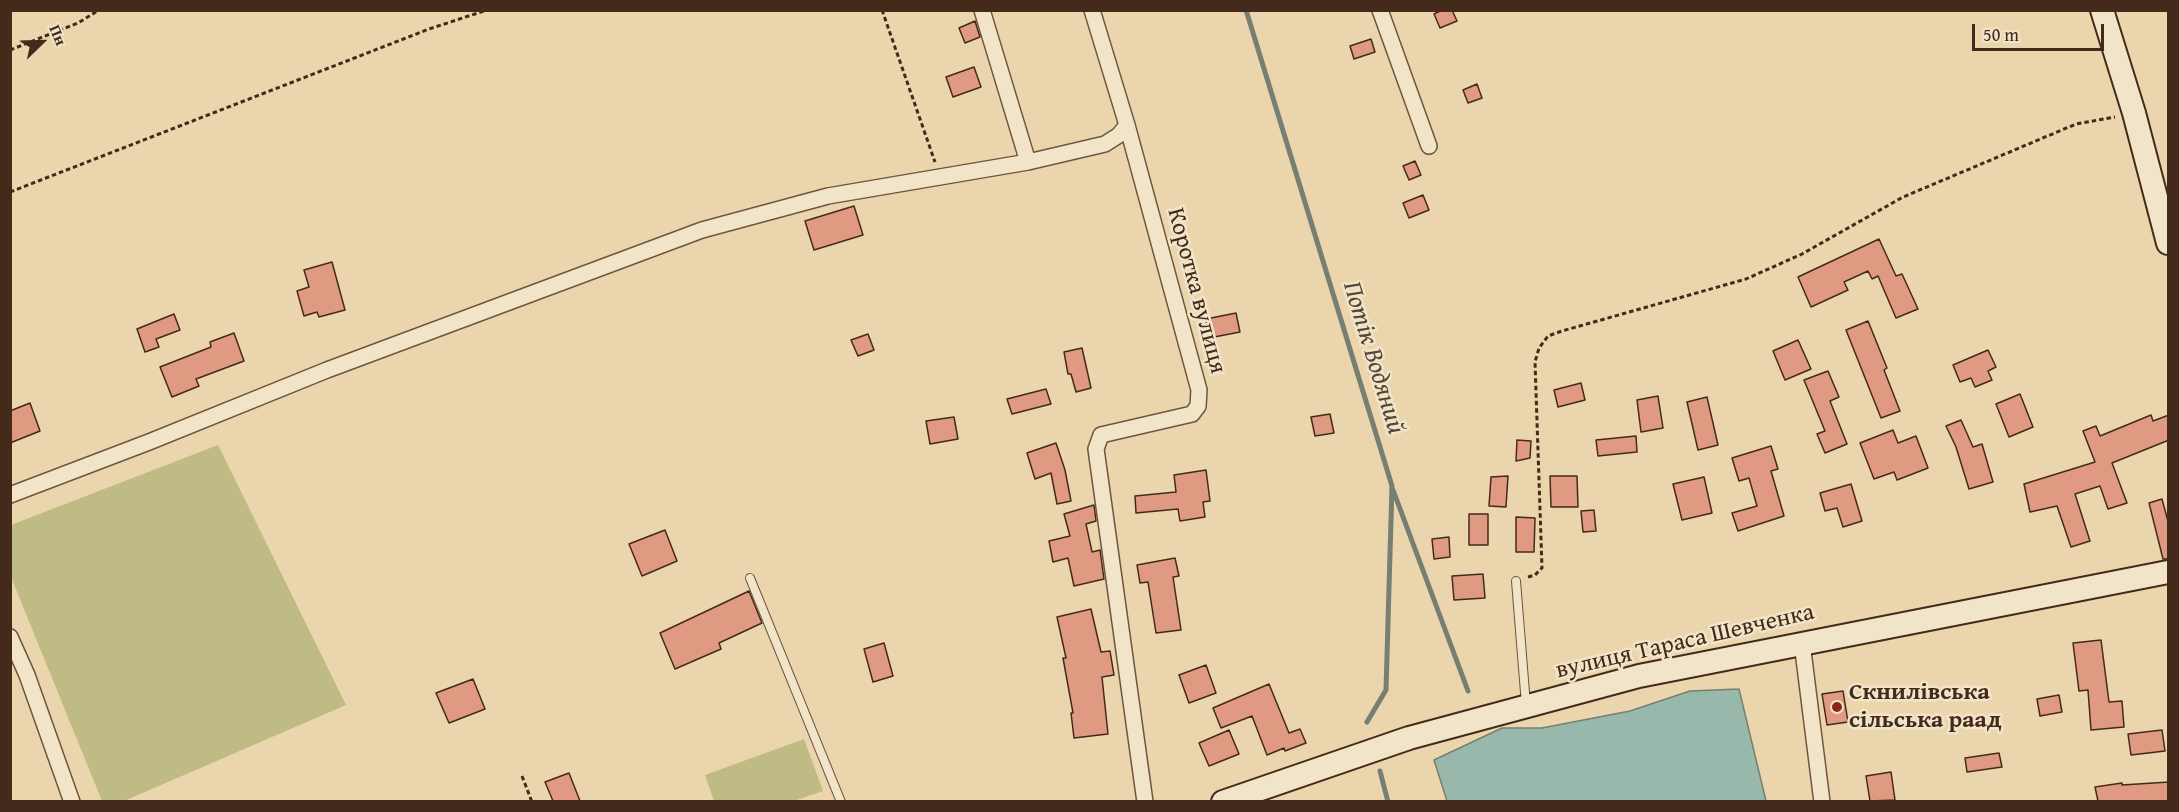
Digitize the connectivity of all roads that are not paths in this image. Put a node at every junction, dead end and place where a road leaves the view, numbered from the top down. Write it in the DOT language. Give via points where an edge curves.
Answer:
graph roads {
  1 [pos="982,10"];
  2 [pos="1092,10"];
  3 [pos="1380,10"];
  4 [pos="2102,10"];
  5 [pos="1127,125"];
  6 [pos="1429,146"];
  7 [pos="1028,162"];
  8 [pos="2169,243"];
  9 [pos="10,495"];
  10 [pos="2169,572"];
  11 [pos="750,578"];
  12 [pos="1516,581"];
  13 [pos="10,638"];
  14 [pos="1802,643"];
  15 [pos="1526,706"];
  16 [pos="1232,800"];
  17 [pos="72,801"];
  18 [pos="841,801"];
  19 [pos="1145,801"];
  20 [pos="1822,801"];
  1 -- 7 [label="street"];
  2 -- 5 [label="street, Коротка вулиця"];
  3 -- 6 [label="street"];
  4 -- 8 [label="street"];
  5 -- 7 [label="street" via="1105,144"];
  5 -- 19 [label="street, Коротка вулиця" via="1199,390 1198,406 1192,414 1101,435 1096,449"];
  7 -- 9 [label="street" via="828,196 702,230 338,366"];
  10 -- 14 [label="street, вулиця Тараса Шевченка"];
  11 -- 18 [label="lane"];
  12 -- 15 [label="lane"];
  13 -- 17 [label="street"];
  14 -- 15 [label="street, вулиця Тараса Шевченка" via="1639,676"];
  14 -- 20 [label="street"];
  15 -- 16 [label="street, вулиця Тараса Шевченка" via="1409,738"];
}
